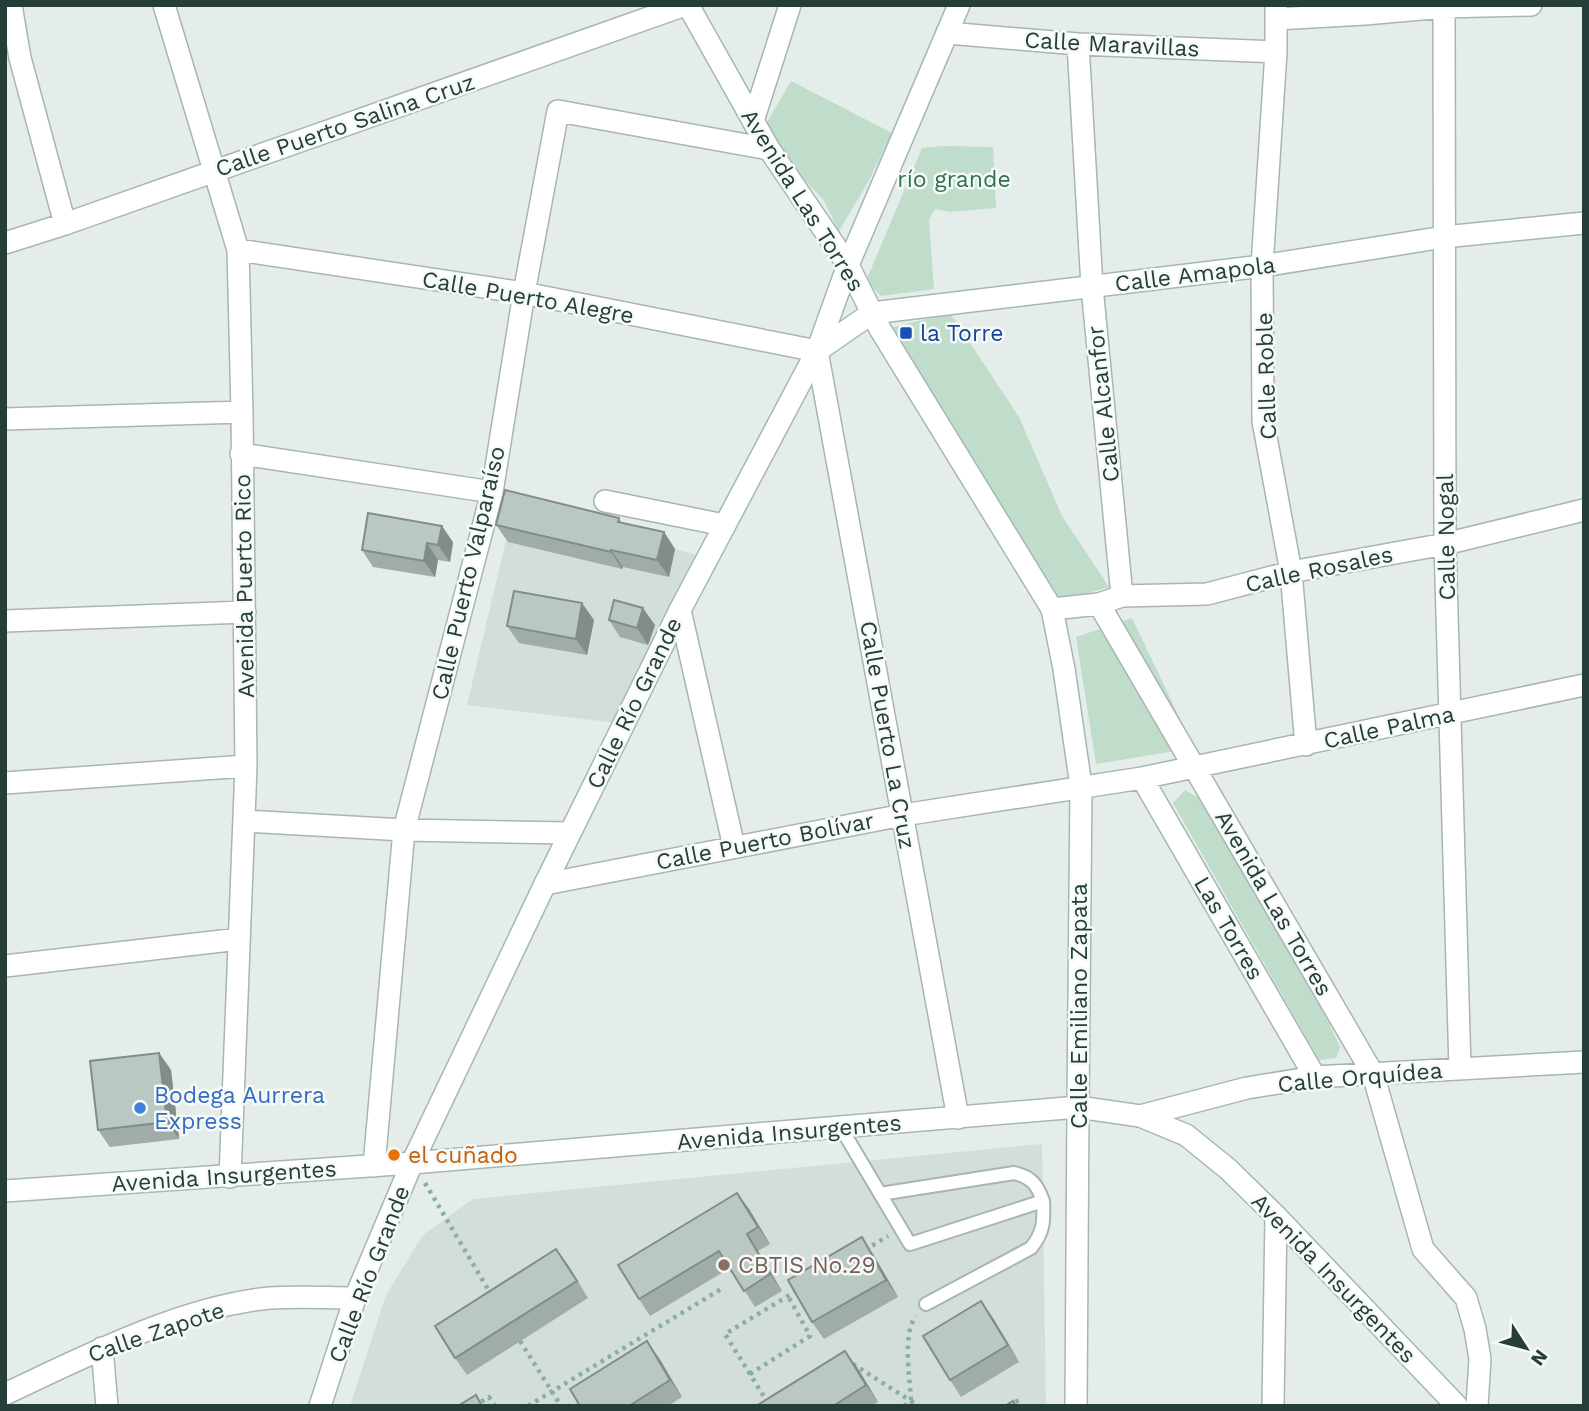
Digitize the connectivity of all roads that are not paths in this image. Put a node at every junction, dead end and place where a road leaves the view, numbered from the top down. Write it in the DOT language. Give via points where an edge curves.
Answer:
graph roads {
  1 [pos="11,5"];
  2 [pos="164,5"];
  3 [pos="687,5"];
  4 [pos="790,5"];
  5 [pos="959,5"];
  6 [pos="1531,5"];
  7 [pos="1444,6"];
  8 [pos="1276,12"];
  9 [pos="947,33"];
  10 [pos="1078,44"];
  11 [pos="1276,52"];
  12 [pos="753,121"];
  13 [pos="769,149"];
  14 [pos="214,171"];
  15 [pos="1584,223"];
  16 [pos="65,225"];
  17 [pos="1444,237"];
  18 [pos="5,243"];
  19 [pos="238,250"];
  20 [pos="848,265"];
  21 [pos="1262,266"];
  22 [pos="1092,287"];
  23 [pos="524,293"];
  24 [pos="872,313"];
  25 [pos="817,351"];
  26 [pos="242,412"];
  27 [pos="5,419"];
  28 [pos="241,454"];
  29 [pos="492,492"];
  30 [pos="605,501"];
  31 [pos="1584,510"];
  32 [pos="724,525"];
  33 [pos="1446,544"];
  34 [pos="1291,572"];
  35 [pos="1122,596"];
  36 [pos="1098,604"];
  37 [pos="1052,609"];
  38 [pos="680,610"];
  39 [pos="245,612"];
  40 [pos="5,621"];
  41 [pos="1584,685"];
  42 [pos="1449,714"];
  43 [pos="1306,745"];
  44 [pos="246,766"];
  45 [pos="1194,767"];
  46 [pos="1142,778"];
  47 [pos="5,783"];
  48 [pos="1081,786"];
  49 [pos="903,815"];
  50 [pos="244,821"];
  51 [pos="404,830"];
  52 [pos="569,833"];
  53 [pos="734,848"];
  54 [pos="545,884"];
  55 [pos="239,939"];
  56 [pos="5,966"];
  57 [pos="1584,1062"];
  58 [pos="1460,1069"];
  59 [pos="1373,1074"];
  60 [pos="1315,1077"];
  61 [pos="1078,1107"];
  62 [pos="1140,1116"];
  63 [pos="958,1118"];
  64 [pos="841,1128"];
  65 [pos="412,1163"];
  66 [pos="374,1166"];
  67 [pos="230,1177"];
  68 [pos="5,1191"];
  69 [pos="880,1194"];
  70 [pos="1043,1201"];
  71 [pos="1276,1216"];
  72 [pos="355,1298"];
  73 [pos="926,1304"];
  74 [pos="102,1348"];
  75 [pos="5,1394"];
  76 [pos="107,1406"];
  77 [pos="320,1406"];
  78 [pos="1076,1406"];
  79 [pos="1273,1406"];
  80 [pos="1457,1406"];
  81 [pos="1477,1406"];
  1 -- 16 [label="street" via="20,58"];
  2 -- 14 [label="street, Avenida Puerto Rico"];
  3 -- 12 [label="street, Avenida Las Torres"];
  3 -- 14 [label="street, Calle Puerto Salina Cruz"];
  4 -- 12 [label="street"];
  5 -- 9 [label="street, Calle Río Grande"];
  6 -- 7 [label="street"];
  7 -- 8 [label="street" via="1365,14"];
  7 -- 17 [label="street, Calle Nogal"];
  8 -- 11 [label="street, Calle Roble"];
  9 -- 10 [label="street, Calle Maravillas"];
  9 -- 20 [label="street, Calle Río Grande"];
  10 -- 11 [label="street, Calle Maravillas"];
  10 -- 22 [label="street, Calle Alcanfor"];
  11 -- 21 [label="street, Calle Roble"];
  12 -- 13 [label="street, Avenida Las Torres"];
  13 -- 20 [label="street, Avenida Las Torres"];
  13 -- 23 [label="street, Calle Puerto Valparaíso" via="558,111"];
  14 -- 16 [label="street, Calle Puerto Salina Cruz"];
  14 -- 19 [label="street, Avenida Puerto Rico"];
  15 -- 17 [label="street, Calle Amapola"];
  16 -- 18 [label="street, Calle Puerto Salina Cruz"];
  17 -- 21 [label="street, Calle Amapola"];
  17 -- 33 [label="street, Calle Nogal"];
  19 -- 23 [label="street, Calle Puerto Alegre"];
  19 -- 26 [label="street, Avenida Puerto Rico"];
  20 -- 24 [label="street, Avenida Las Torres"];
  20 -- 25 [label="street, Calle Río Grande"];
  21 -- 22 [label="street, Calle Amapola"];
  21 -- 34 [label="street, Calle Roble" via="1263,421"];
  22 -- 24 [label="street, Calle Amapola"];
  22 -- 35 [label="street, Calle Alcanfor"];
  23 -- 25 [label="street, Calle Puerto Alegre"];
  23 -- 29 [label="street, Calle Puerto Valparaíso"];
  24 -- 25 [label="street, Calle Amapola"];
  24 -- 37 [label="street, Avenida Las Torres"];
  25 -- 32 [label="street, Calle Río Grande"];
  25 -- 49 [label="street, Calle Puerto La Cruz"];
  26 -- 27 [label="street"];
  26 -- 28 [label="street, Avenida Puerto Rico"];
  28 -- 29 [label="street"];
  28 -- 39 [label="street, Avenida Puerto Rico"];
  29 -- 51 [label="street, Calle Puerto Valparaíso"];
  30 -- 32 [label="street"];
  31 -- 33 [label="street, Calle Rosales"];
  32 -- 38 [label="street, Calle Río Grande"];
  33 -- 34 [label="street, Calle Rosales"];
  33 -- 42 [label="street, Calle Nogal"];
  34 -- 35 [label="street, Calle Rosales" via="1206,594"];
  34 -- 43 [label="street, Calle Roble"];
  35 -- 36 [label="street, Calle Rosales"];
  36 -- 37 [label="street, Calle Rosales"];
  36 -- 45 [label="street, Avenida Las Torres"];
  37 -- 48 [label="street, Calle Emiliano Zapata"];
  38 -- 52 [label="street, Calle Río Grande"];
  38 -- 53 [label="street"];
  39 -- 40 [label="street"];
  39 -- 44 [label="street, Avenida Puerto Rico"];
  41 -- 42 [label="street, Calle Palma"];
  42 -- 43 [label="street, Calle Palma"];
  42 -- 58 [label="street, Calle Nogal"];
  43 -- 45 [label="street, Calle Palma"];
  44 -- 47 [label="street"];
  44 -- 50 [label="street, Avenida Puerto Rico"];
  45 -- 46 [label="street, Calle Puerto Bolívar"];
  45 -- 59 [label="street, Avenida Las Torres"];
  46 -- 48 [label="street, Calle Puerto Bolívar"];
  46 -- 60 [label="street, Las Torres"];
  48 -- 49 [label="street, Calle Puerto Bolívar"];
  48 -- 61 [label="street, Calle Emiliano Zapata"];
  49 -- 53 [label="street, Calle Puerto Bolívar"];
  49 -- 63 [label="street, Calle Puerto La Cruz"];
  50 -- 51 [label="street"];
  50 -- 55 [label="street, Avenida Puerto Rico"];
  51 -- 52 [label="street"];
  51 -- 66 [label="street, Calle Puerto Valparaíso"];
  52 -- 54 [label="street, Calle Río Grande"];
  53 -- 54 [label="street, Calle Puerto Bolívar"];
  54 -- 65 [label="street, Calle Río Grande"];
  55 -- 56 [label="street"];
  55 -- 67 [label="street, Avenida Puerto Rico"];
  57 -- 58 [label="street, Calle Orquídea"];
  58 -- 59 [label="street, Calle Orquídea"];
  59 -- 60 [label="street, Calle Orquídea"];
  59 -- 81 [label="street, Avenida Las Torres" via="1423,1249 1466,1298 1480,1359"];
  60 -- 62 [label="street, Calle Orquídea" via="1247,1088"];
  61 -- 62 [label="street, Avenida Insurgentes"];
  61 -- 63 [label="street, Avenida Insurgentes"];
  61 -- 78 [label="street, Calle Emiliano Zapata"];
  62 -- 71 [label="street, Avenida Insurgentes" via="1186,1135"];
  63 -- 64 [label="street, Avenida Insurgentes"];
  64 -- 65 [label="street, Avenida Insurgentes"];
  64 -- 69 [label="lane"];
  65 -- 66 [label="street, Avenida Insurgentes"];
  65 -- 72 [label="street, Calle Río Grande"];
  66 -- 67 [label="street, Avenida Insurgentes"];
  67 -- 68 [label="street, Avenida Insurgentes"];
  69 -- 70 [label="lane" via="1014,1173 1028,1176"];
  69 -- 70 [label="lane" via="910,1244"];
  70 -- 73 [label="lane" via="1044,1226 1031,1248"];
  71 -- 79 [label="street"];
  71 -- 80 [label="street, Avenida Insurgentes"];
  72 -- 74 [label="street, Calle Zapote" via="270,1298 205,1310"];
  72 -- 77 [label="street, Calle Río Grande"];
  74 -- 75 [label="street, Calle Zapote"];
  74 -- 76 [label="street"];
}
